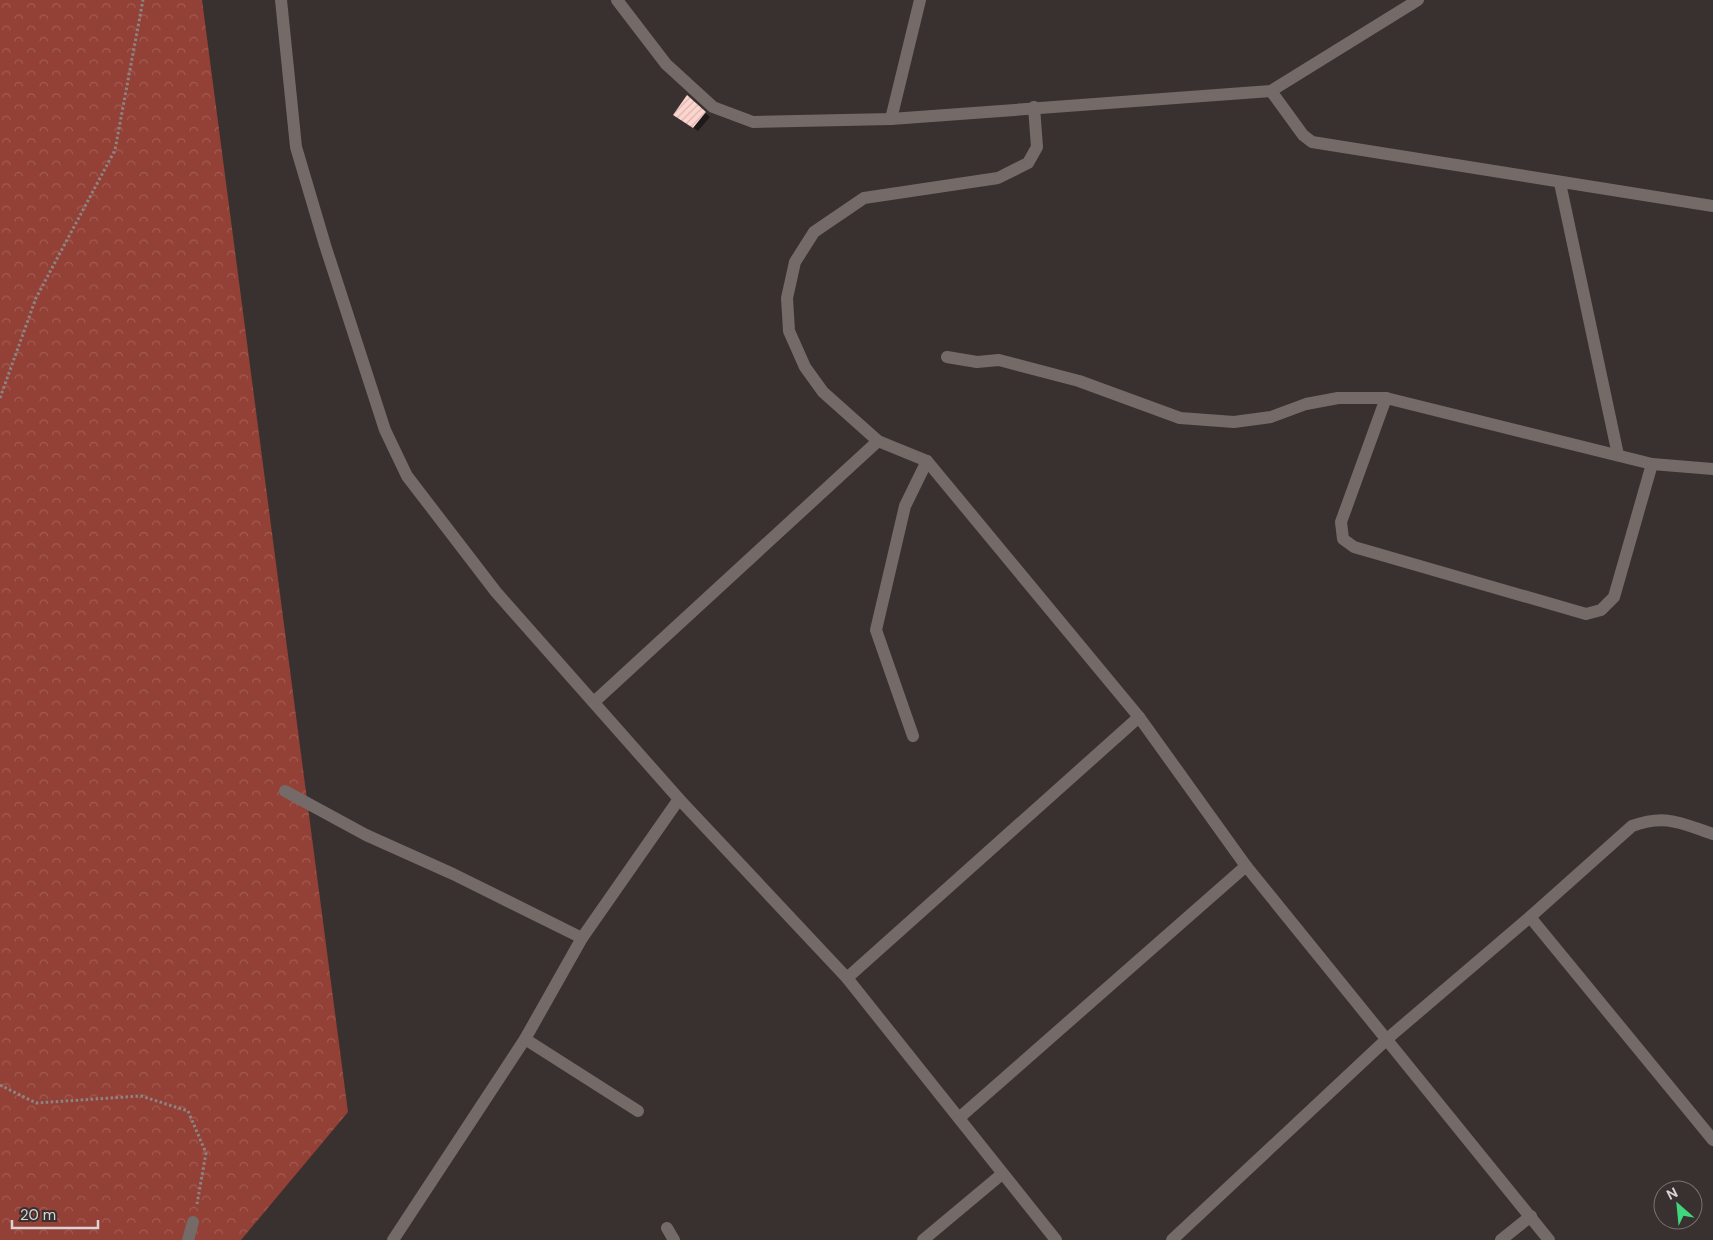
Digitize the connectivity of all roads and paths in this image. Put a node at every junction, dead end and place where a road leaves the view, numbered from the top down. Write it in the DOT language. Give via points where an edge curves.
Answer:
graph roads {
  1 [pos="143,0"];
  2 [pos="281,0"];
  3 [pos="616,0"];
  4 [pos="920,0"];
  5 [pos="1418,0"];
  6 [pos="1271,91"];
  7 [pos="1034,107"];
  8 [pos="891,119"];
  9 [pos="1560,183"];
  10 [pos="1713,206"];
  11 [pos="947,357"];
  12 [pos="0,398"];
  13 [pos="1386,398"];
  14 [pos="878,441"];
  15 [pos="1618,455"];
  16 [pos="927,461"];
  17 [pos="1652,464"];
  18 [pos="1713,469"];
  19 [pos="594,702"];
  20 [pos="1139,717"];
  21 [pos="913,736"];
  22 [pos="285,791"];
  23 [pos="679,799"];
  24 [pos="1713,834"];
  25 [pos="1246,866"];
  26 [pos="1530,917"];
  27 [pos="582,938"];
  28 [pos="847,978"];
  29 [pos="525,1039"];
  30 [pos="1387,1039"];
  31 [pos="0,1085"];
  32 [pos="638,1111"];
  33 [pos="959,1118"];
  34 [pos="1713,1140"];
  35 [pos="1002,1174"];
  36 [pos="1531,1216"];
  37 [pos="193,1222"];
  38 [pos="667,1228"];
  39 [pos="188,1240"];
  40 [pos="393,1240"];
  41 [pos="674,1240"];
  42 [pos="923,1240"];
  43 [pos="1056,1240"];
  44 [pos="1172,1240"];
  45 [pos="1500,1240"];
  46 [pos="1549,1240"];
  1 -- 12 [label="path" via="115,150 36,298"];
  2 -- 19 [label="street" via="296,148 385,430 407,476 452,537 502,599"];
  3 -- 8 [label="street" via="666,64 713,107 753,122"];
  4 -- 8 [label="street"];
  5 -- 6 [label="street"];
  6 -- 7 [label="street"];
  6 -- 9 [label="street" via="1303,135 1312,142"];
  7 -- 8 [label="street"];
  7 -- 14 [label="street" via="1037,147 1028,163 998,178 864,198 814,232 796,262 787,298 788,331 823,392"];
  9 -- 10 [label="street"];
  9 -- 15 [label="street"];
  11 -- 13 [label="street" via="977,362 999,360 1079,381 1180,418 1234,422 1272,417 1306,404 1338,398"];
  13 -- 15 [label="street"];
  13 -- 17 [label="street" via="1341,522 1343,539 1354,547 1586,614 1601,610 1614,597"];
  14 -- 16 [label="street"];
  14 -- 19 [label="street"];
  15 -- 17 [label="street"];
  16 -- 20 [label="street"];
  16 -- 21 [label="street" via="905,506 876,630"];
  17 -- 18 [label="street"];
  19 -- 23 [label="street"];
  20 -- 25 [label="street"];
  20 -- 28 [label="street"];
  22 -- 27 [label="street" via="366,835"];
  23 -- 27 [label="street"];
  23 -- 28 [label="street"];
  24 -- 26 [label="street" via="1675,821 1652,819 1632,826"];
  25 -- 30 [label="street"];
  25 -- 33 [label="street"];
  26 -- 30 [label="street"];
  26 -- 34 [label="street"];
  27 -- 29 [label="street"];
  28 -- 33 [label="street"];
  29 -- 32 [label="street"];
  29 -- 40 [label="street"];
  30 -- 36 [label="street"];
  30 -- 44 [label="street"];
  31 -- 37 [label="path" via="36,1103 141,1096 188,1111 206,1154"];
  33 -- 35 [label="street"];
  35 -- 42 [label="street"];
  35 -- 43 [label="street"];
  36 -- 45 [label="street"];
  36 -- 46 [label="street"];
  37 -- 39 [label="street"];
  38 -- 41 [label="street"];
}
